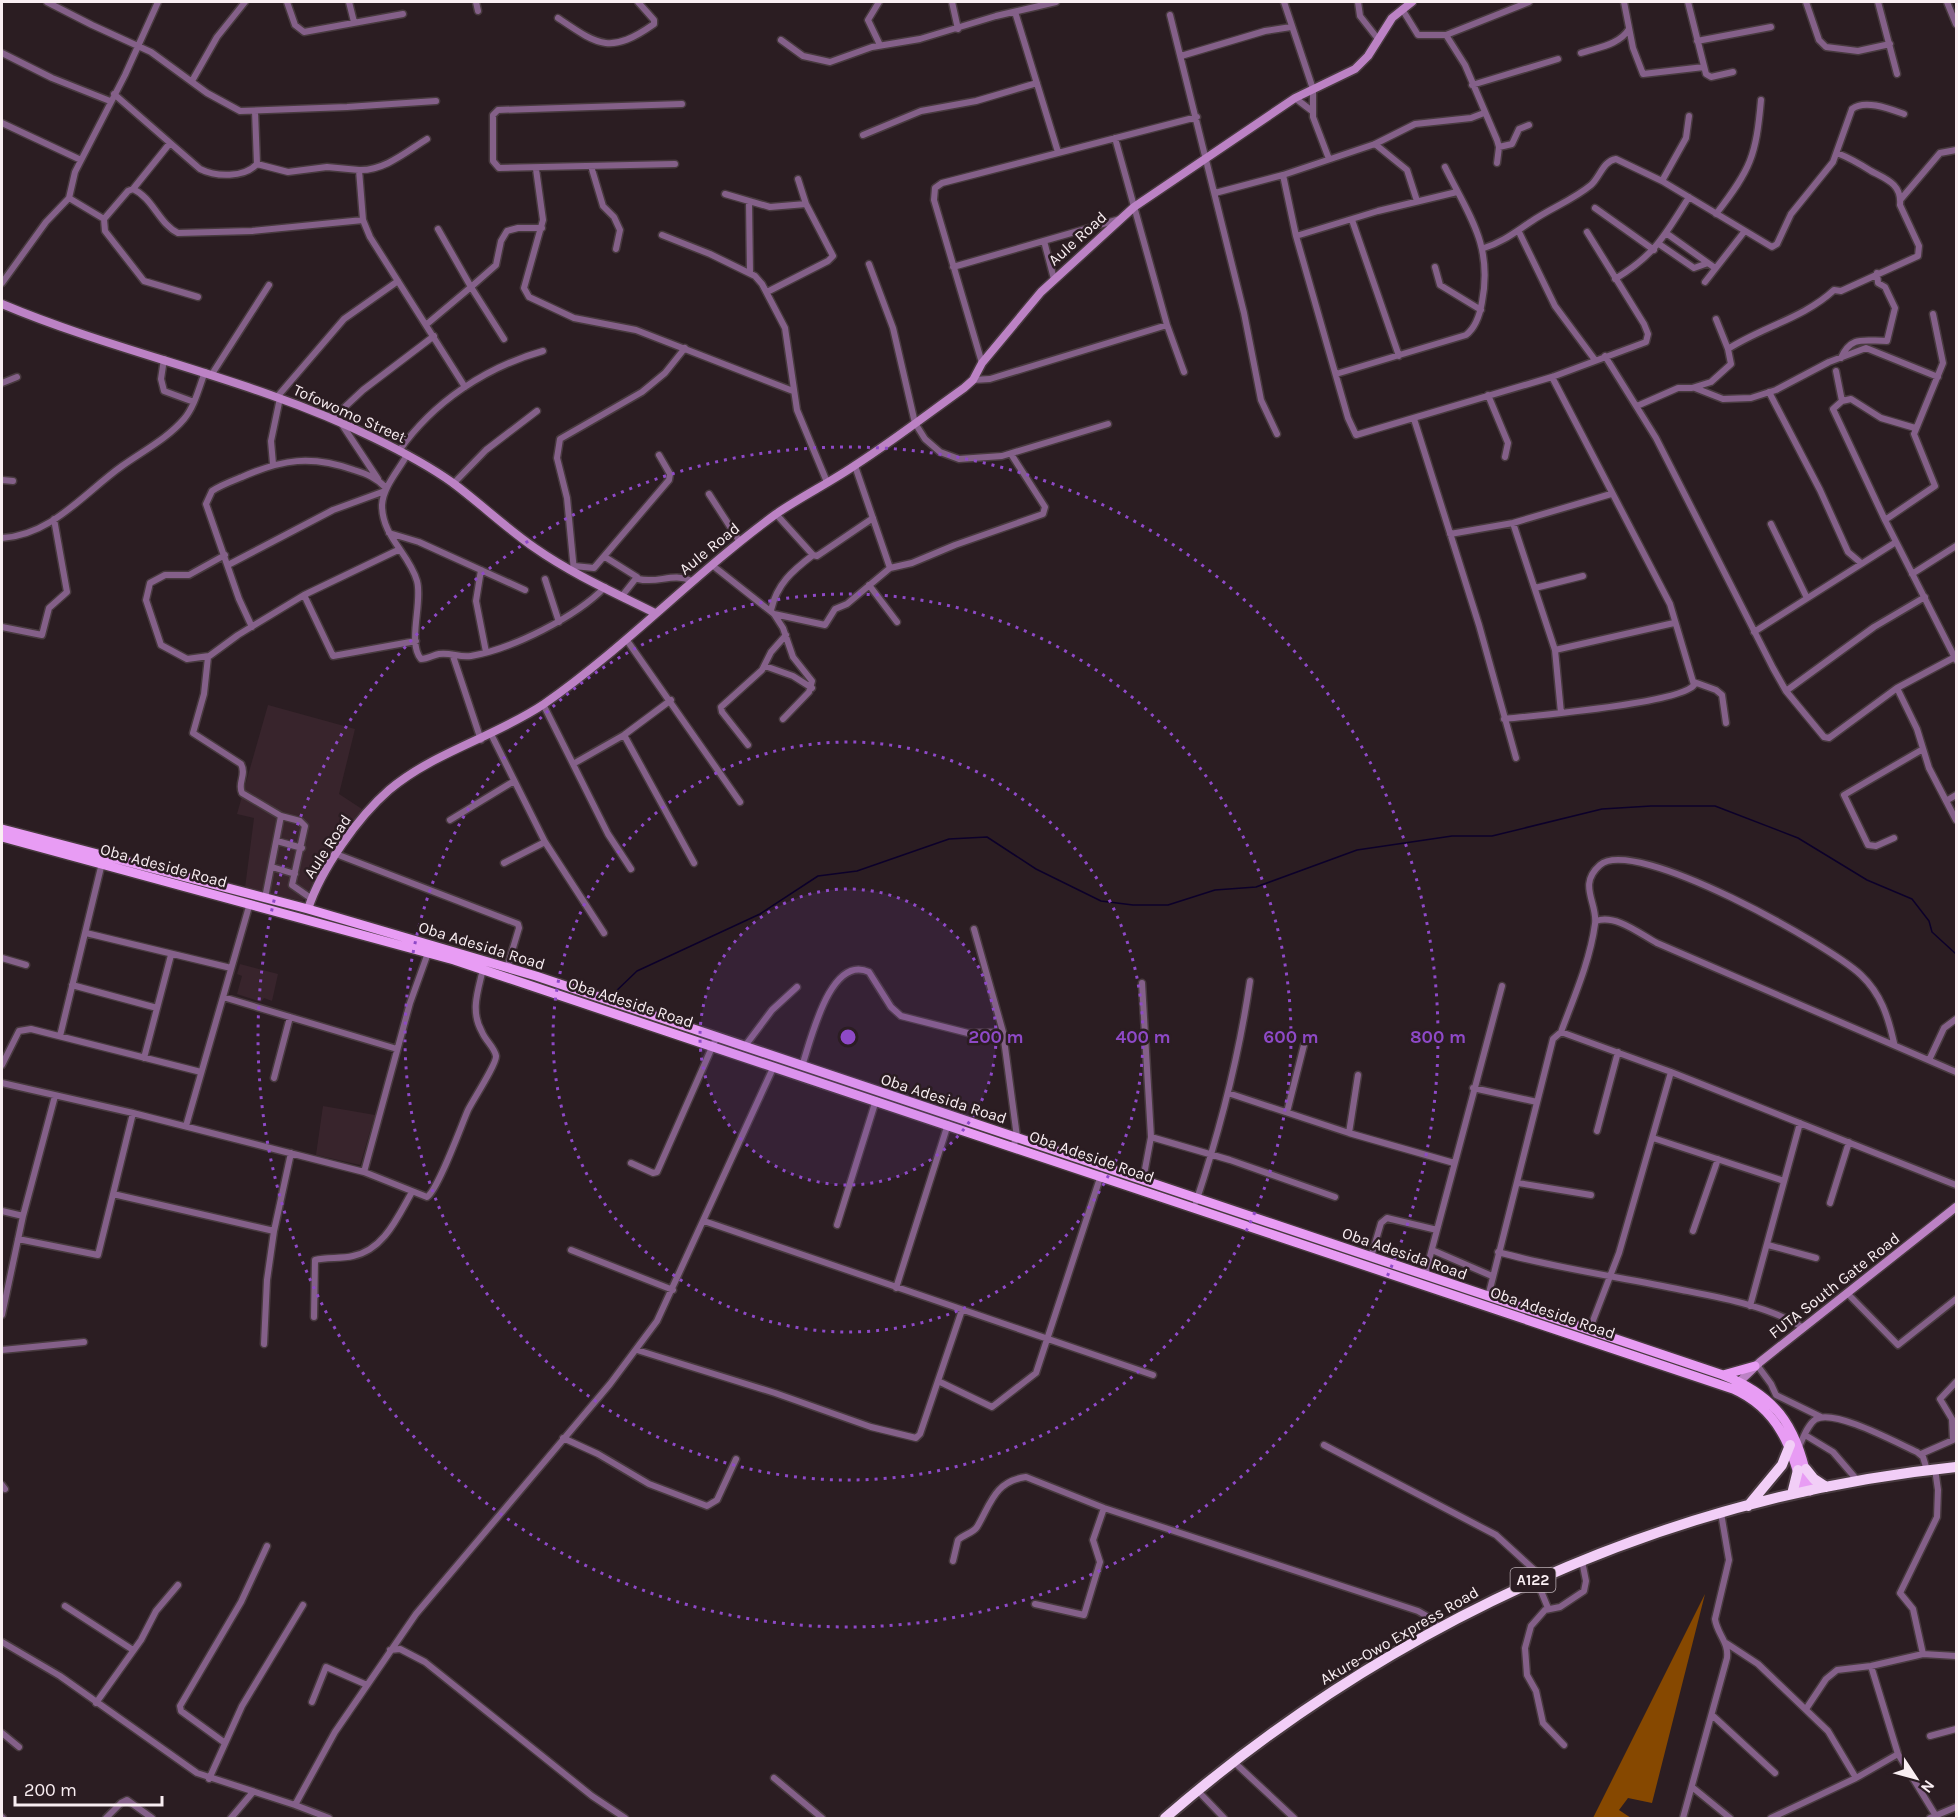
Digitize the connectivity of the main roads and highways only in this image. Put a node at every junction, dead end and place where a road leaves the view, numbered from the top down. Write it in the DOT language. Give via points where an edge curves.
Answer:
graph roads {
  1 [pos="2,829"];
  2 [pos="2,837"];
  3 [pos="121,865"];
  4 [pos="534,981"];
  5 [pos="715,1041"];
  6 [pos="1015,1142"];
  7 [pos="1196,1203"];
  8 [pos="1327,1247"];
  9 [pos="1723,1375"];
  10 [pos="1736,1385"];
  11 [pos="1751,1387"];
  12 [pos="1795,1446"];
  13 [pos="1956,1467"];
  14 [pos="1802,1469"];
  15 [pos="1826,1487"];
  16 [pos="1802,1492"];
  17 [pos="1748,1506"];
  18 [pos="1165,1818"];
  1 -- 3 [label="main road, Oba Adesida Road"];
  2 -- 3 [label="main road, Oba Adeside Road"];
  3 -- 4 [label="main road, Oba Adeside Road"];
  3 -- 4 [label="main road, Oba Adesida Road" via="308,909 507,968"];
  4 -- 5 [label="main road, Oba Adesida Road"];
  5 -- 6 [label="main road, Oba Adeside Road" via="774,1066"];
  5 -- 6 [label="main road, Oba Adesida Road" via="745,1046"];
  6 -- 7 [label="main road, Oba Adesida Road" via="1143,1180"];
  6 -- 7 [label="main road, Oba Adeside Road" via="1102,1179"];
  7 -- 8 [label="main road, Oba Adesida Road"];
  8 -- 9 [label="main road, Oba Adesida Road" via="1371,1257"];
  8 -- 10 [label="main road, Oba Adeside Road"];
  9 -- 10 [label="main road, Oba Adesida Road"];
  9 -- 11 [label="main road" via="1756,1365"];
  10 -- 11 [label="main road, Oba Adesida Road"];
  10 -- 12 [label="main road, Oba Adeside Road" via="1766,1410"];
  11 -- 12 [label="main road, Oba Adesida Road" via="1785,1419"];
  12 -- 14 [label="main road, Oba Adeside Road"];
  12 -- 17 [label="highway"];
  13 -- 15 [label="highway, Akure-Owo Express Road / A122"];
  14 -- 15 [label="highway"];
  14 -- 16 [label="highway"];
  14 -- 16 [label="main road"];
  15 -- 16 [label="highway, Akure-Owo Express Road / A122"];
  16 -- 17 [label="highway, Akure-Owo Express Road / A122"];
  17 -- 18 [label="highway, Akure-Owo Express Road / A122" via="1631,1541 1539,1578 1438,1627 1320,1698"];
}
